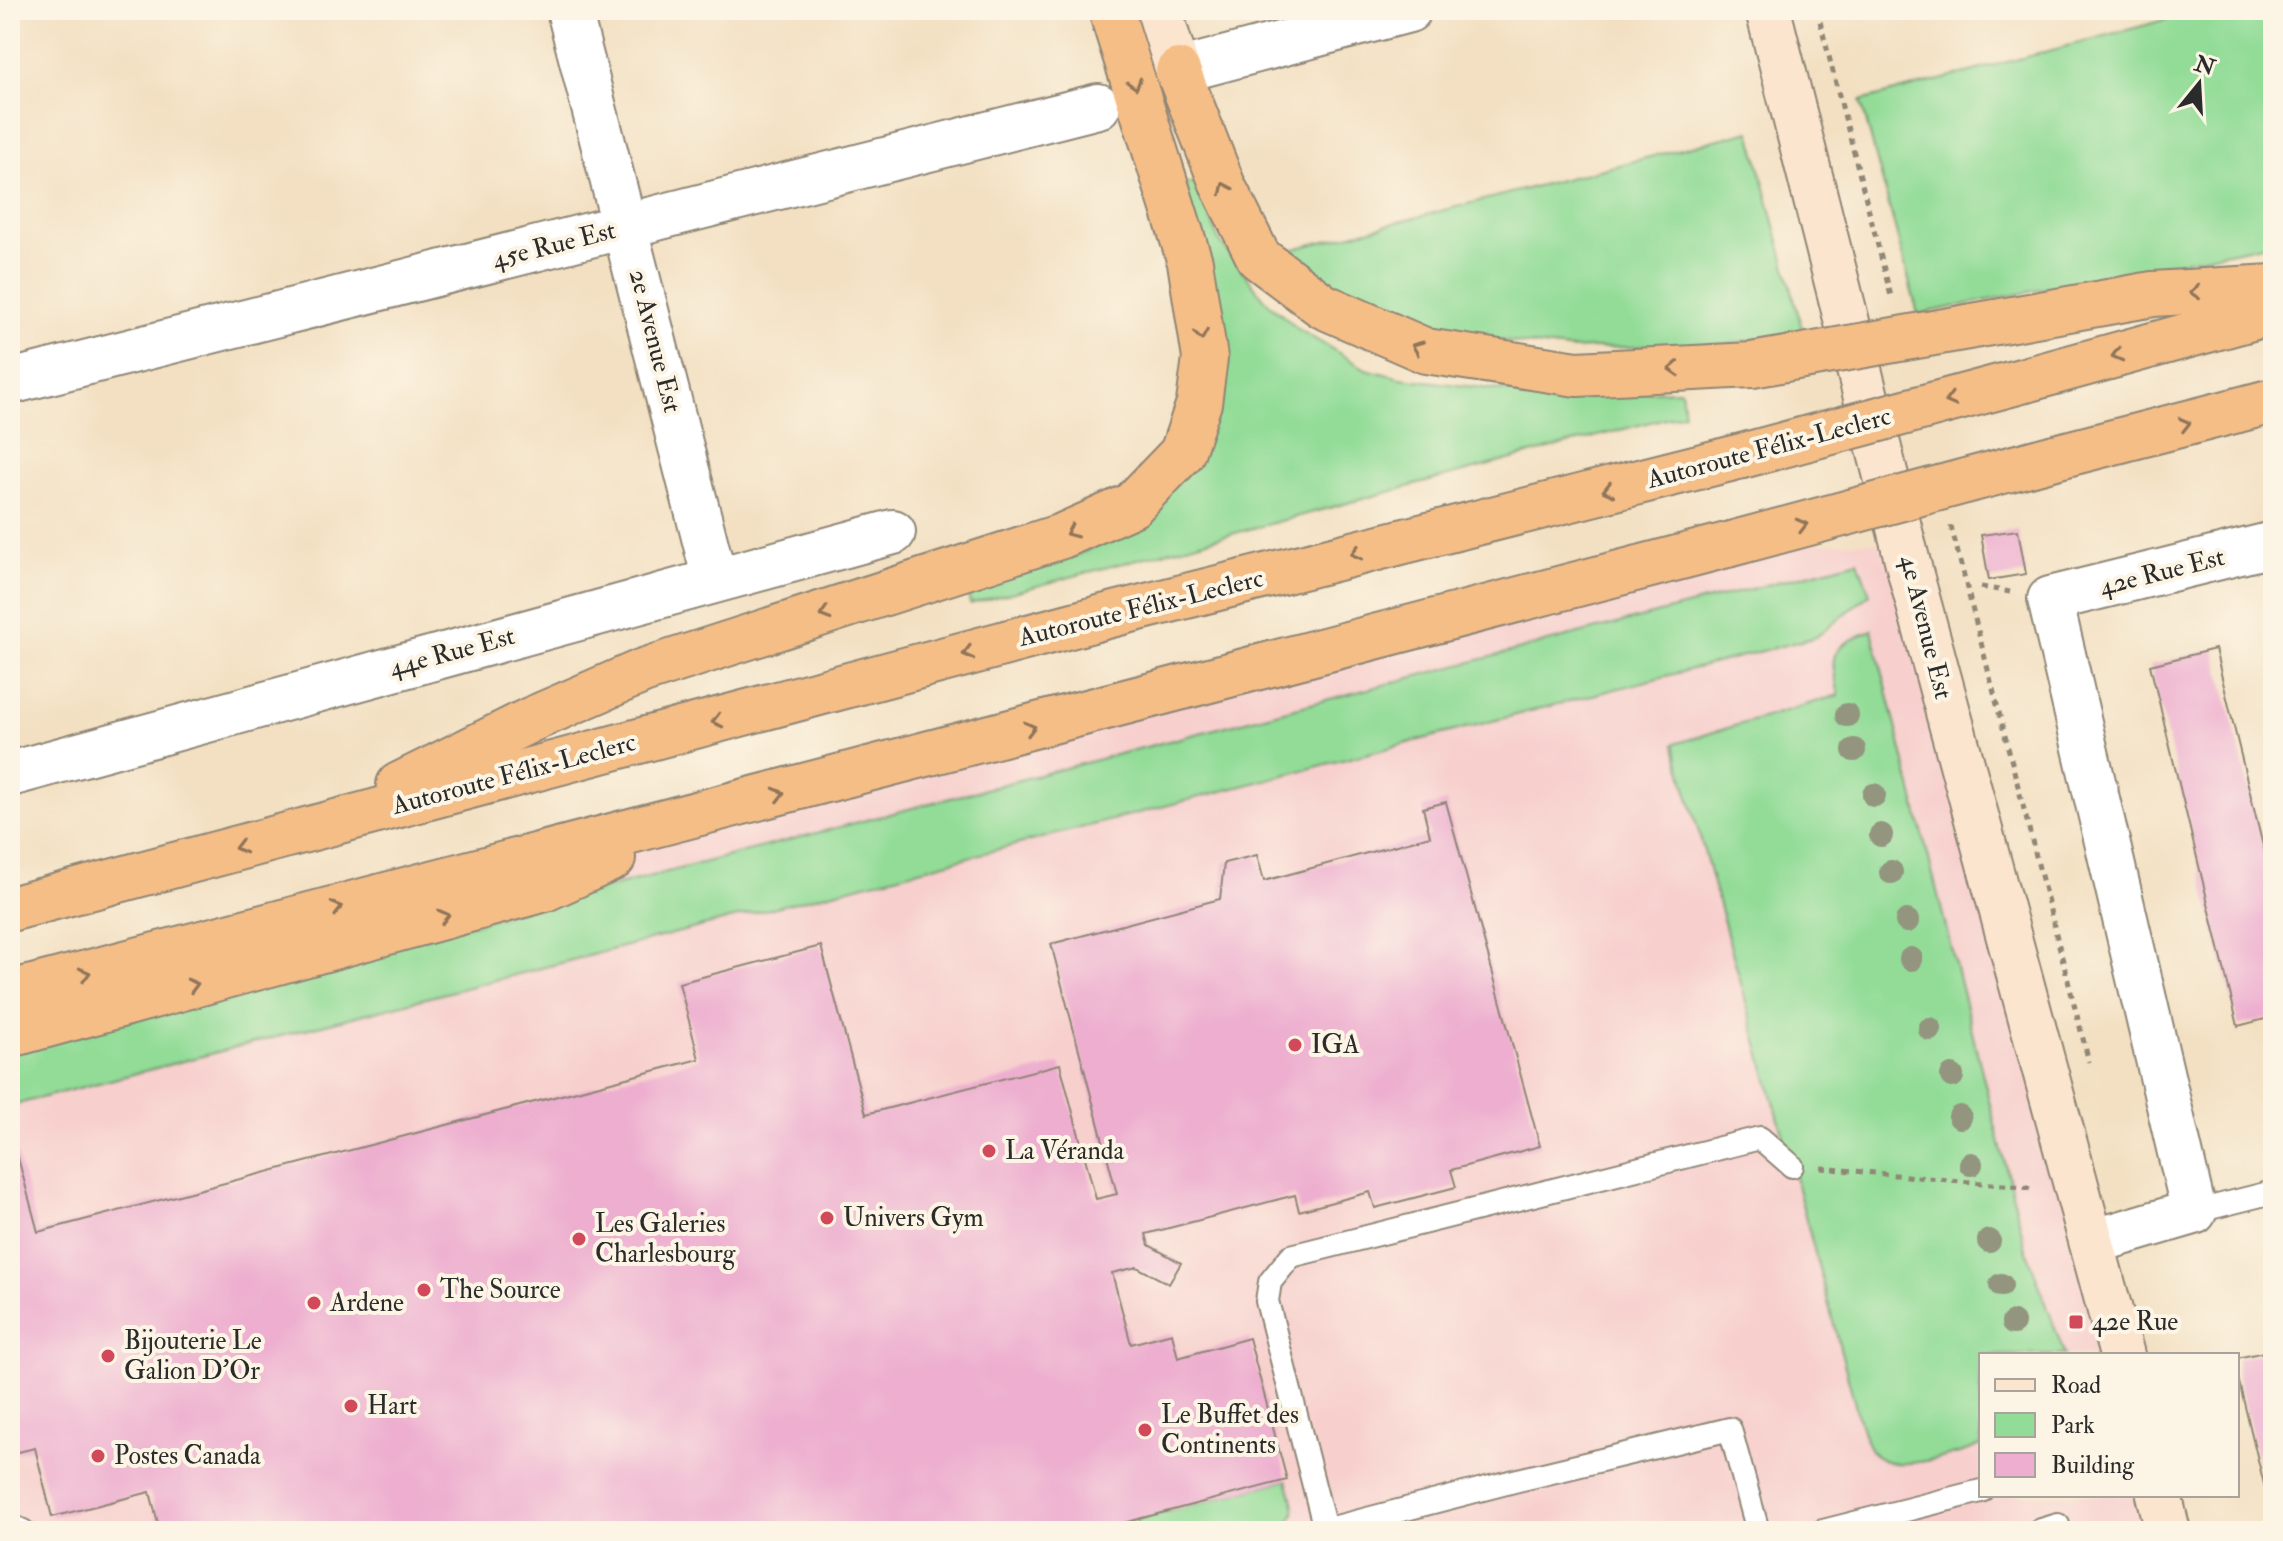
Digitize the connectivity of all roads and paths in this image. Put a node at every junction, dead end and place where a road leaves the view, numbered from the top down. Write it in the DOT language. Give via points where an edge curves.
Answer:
graph roads {
  1 [pos="569,10"];
  2 [pos="1111,10"];
  3 [pos="1159,10"];
  4 [pos="1409,10"];
  5 [pos="1768,10"];
  6 [pos="1817,10"];
  7 [pos="1178,71"];
  8 [pos="1098,106"];
  9 [pos="626,227"];
  10 [pos="2273,287"];
  11 [pos="2273,312"];
  12 [pos="1896,313"];
  13 [pos="10,382"];
  14 [pos="2273,401"];
  15 [pos="1950,525"];
  16 [pos="893,532"];
  17 [pos="2273,544"];
  18 [pos="715,580"];
  19 [pos="10,774"];
  20 [pos="723,808"];
  21 [pos="315,826"];
  22 [pos="10,909"];
  23 [pos="10,993"];
  24 [pos="10,1035"];
  25 [pos="2093,1077"];
  26 [pos="1792,1166"];
  27 [pos="2273,1192"];
  28 [pos="2042,1198"];
  29 [pos="2194,1212"];
  30 [pos="2092,1242"];
  31 [pos="2121,1353"];
  32 [pos="1979,1492"];
  33 [pos="2160,1497"];
  34 [pos="10,1525"];
  35 [pos="1323,1530"];
  36 [pos="23,1531"];
  37 [pos="1758,1531"];
  38 [pos="1823,1531"];
  39 [pos="2168,1531"];
  1 -- 9 [label="street, 2e Avenue Est"];
  2 -- 21 [label="highway, one-way" via="1190,262 1205,358 1199,403 1182,453 1132,505 1062,536 643,671"];
  3 -- 7 [label="street"];
  4 -- 7 [label="street"];
  5 -- 30 [label="street, 4e Avenue Est" via="1912,579"];
  6 -- 12 [label="path"];
  10 -- 7 [label="highway, one-way, bridge" via="2153,294 1752,365 1577,374 1426,351 1323,306 1259,258 1223,186"];
  8 -- 9 [label="street, 45e Rue Est"];
  9 -- 13 [label="street, 45e Rue Est"];
  9 -- 18 [label="street, 2e Avenue Est"];
  11 -- 21 [label="highway, Autoroute Félix-Leclerc, one-way, bridge" via="1738,457 1123,612"];
  20 -- 14 [label="highway, one-way, bridge"];
  15 -- 25 [label="path"];
  16 -- 18 [label="street, 44e Rue Est"];
  17 -- 29 [label="street, 42e Rue Est" via="2050,599"];
  18 -- 19 [label="street, 44e Rue Est"];
  23 -- 20 [label="highway, one-way"];
  24 -- 20 [label="highway, one-way" via="545,889"];
  21 -- 22 [label="highway, Autoroute Félix-Leclerc, one-way"];
  26 -- 28 [label="path" via="2030,1187"];
  26 -- 35 [label="lane" via="1760,1138 1291,1256 1270,1282 1267,1301"];
  27 -- 29 [label="lane"];
  29 -- 30 [label="street"];
  30 -- 31 [label="street, 4e Avenue Est"];
  32 -- 38 [label="lane"];
  33 -- 39 [label="street"];
  34 -- 36 [label="lane"];
  35 -- 37 [label="lane" via="1730,1429"];
}
